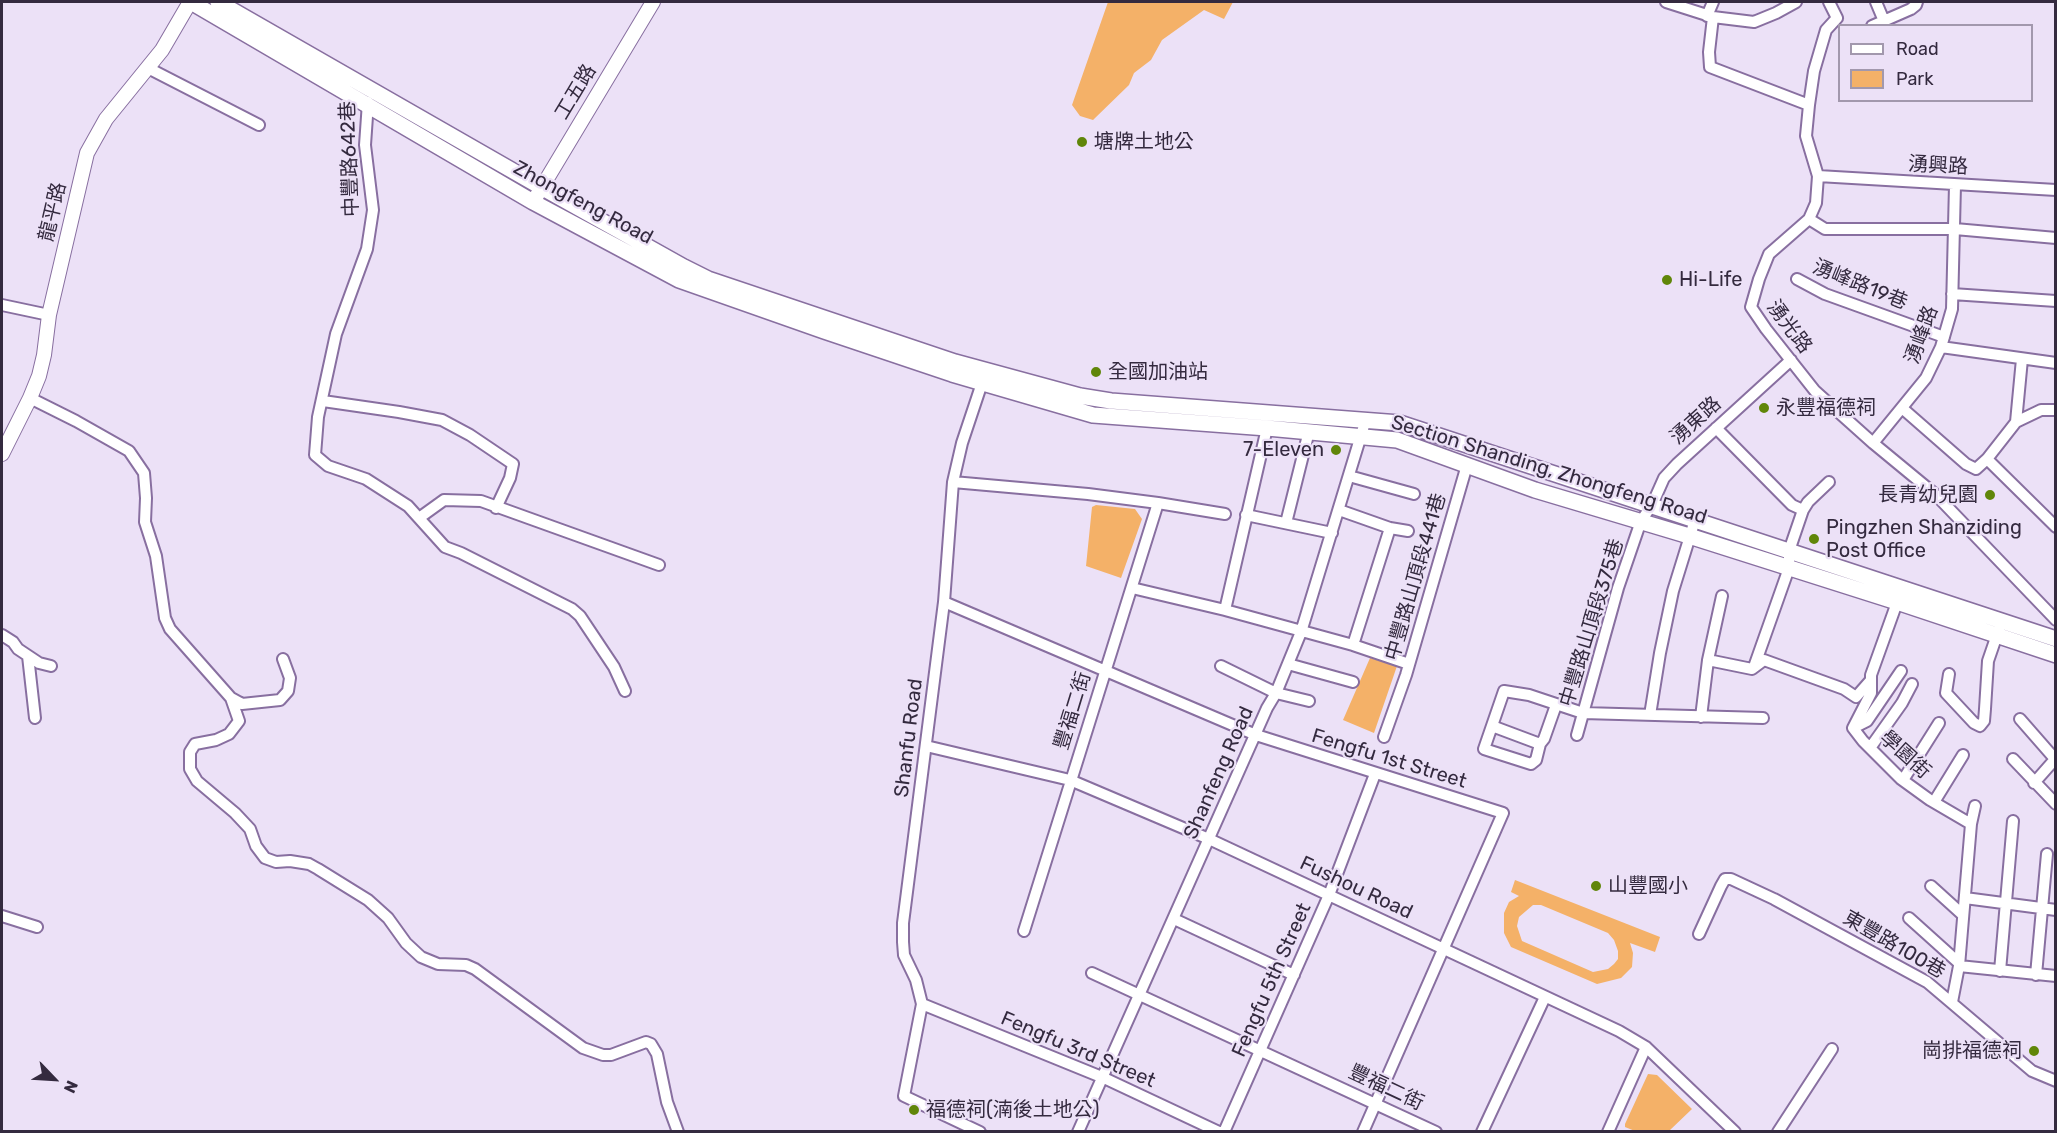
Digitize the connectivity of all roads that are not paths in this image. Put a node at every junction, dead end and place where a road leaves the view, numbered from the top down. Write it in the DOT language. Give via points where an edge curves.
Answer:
graph roads {
  1 [pos="191,2"];
  2 [pos="218,2"];
  3 [pos="654,2"];
  4 [pos="1666,2"];
  5 [pos="1713,2"];
  6 [pos="1796,2"];
  7 [pos="1829,2"];
  8 [pos="1876,2"];
  9 [pos="1916,3"];
  10 [pos="1710,17"];
  11 [pos="1884,21"];
  12 [pos="1841,22"];
  13 [pos="1877,24"];
  14 [pos="148,68"];
  15 [pos="364,84"];
  16 [pos="1809,105"];
  17 [pos="369,107"];
  18 [pos="259,125"];
  19 [pos="1818,176"];
  20 [pos="1955,185"];
  21 [pos="541,187"];
  22 [pos="2055,190"];
  23 [pos="533,202"];
  24 [pos="1809,219"];
  25 [pos="1955,229"];
  26 [pos="2055,238"];
  27 [pos="654,258"];
  28 [pos="1797,279"];
  29 [pos="1952,294"];
  30 [pos="2055,301"];
  31 [pos="2,305"];
  32 [pos="49,315"];
  33 [pos="1943,342"];
  34 [pos="2022,359"];
  35 [pos="1791,360"];
  36 [pos="2055,363"];
  37 [pos="982,376"];
  38 [pos="30,398"];
  39 [pos="323,401"];
  40 [pos="1902,408"];
  41 [pos="2055,410"];
  42 [pos="1366,419"];
  43 [pos="2016,422"];
  44 [pos="1268,428"];
  45 [pos="1716,428"];
  46 [pos="1309,432"];
  47 [pos="1360,436"];
  48 [pos="1873,443"];
  49 [pos="2,454"];
  50 [pos="1987,459"];
  51 [pos="1467,465"];
  52 [pos="1348,476"];
  53 [pos="953,482"];
  54 [pos="1829,482"];
  55 [pos="1414,494"];
  56 [pos="1158,502"];
  57 [pos="1652,505"];
  58 [pos="496,508"];
  59 [pos="1339,510"];
  60 [pos="1803,510"];
  61 [pos="1225,513"];
  62 [pos="1246,515"];
  63 [pos="419,518"];
  64 [pos="1695,520"];
  65 [pos="1641,521"];
  66 [pos="1287,524"];
  67 [pos="2055,527"];
  68 [pos="1390,528"];
  69 [pos="1408,531"];
  70 [pos="1332,532"];
  71 [pos="1689,536"];
  72 [pos="1789,551"];
  73 [pos="659,565"];
  74 [pos="1788,568"];
  75 [pos="1132,588"];
  76 [pos="1899,595"];
  77 [pos="1722,596"];
  78 [pos="944,602"];
  79 [pos="1225,610"];
  80 [pos="2055,620"];
  81 [pos="1999,628"];
  82 [pos="1301,632"];
  83 [pos="2,635"];
  84 [pos="2055,639"];
  85 [pos="1353,645"];
  86 [pos="2055,655"];
  87 [pos="28,656"];
  88 [pos="282,659"];
  89 [pos="1708,660"];
  90 [pos="1288,664"];
  91 [pos="1409,664"];
  92 [pos="51,666"];
  93 [pos="1221,666"];
  94 [pos="1754,667"];
  95 [pos="1105,671"];
  96 [pos="1901,671"];
  97 [pos="1949,674"];
  98 [pos="1871,680"];
  99 [pos="1353,682"];
  100 [pos="1912,684"];
  101 [pos="625,691"];
  102 [pos="1276,693"];
  103 [pos="231,698"];
  104 [pos="1310,701"];
  105 [pos="1556,705"];
  106 [pos="1584,713"];
  107 [pos="1650,716"];
  108 [pos="1701,717"];
  109 [pos="35,718"];
  110 [pos="1763,718"];
  111 [pos="2020,719"];
  112 [pos="1939,723"];
  113 [pos="1492,726"];
  114 [pos="1853,728"];
  115 [pos="1256,735"];
  116 [pos="1577,735"];
  117 [pos="1384,737"];
  118 [pos="1540,744"];
  119 [pos="926,747"];
  120 [pos="1870,748"];
  121 [pos="1963,755"];
  122 [pos="2055,758"];
  123 [pos="2013,759"];
  124 [pos="1375,774"];
  125 [pos="1070,780"];
  126 [pos="1903,780"];
  127 [pos="2034,783"];
  128 [pos="1934,802"];
  129 [pos="2055,804"];
  130 [pos="1975,806"];
  131 [pos="2013,821"];
  132 [pos="1971,824"];
  133 [pos="1209,839"];
  134 [pos="2047,854"];
  135 [pos="1931,886"];
  136 [pos="1329,896"];
  137 [pos="1965,898"];
  138 [pos="2004,905"];
  139 [pos="2042,909"];
  140 [pos="2055,910"];
  141 [pos="1963,915"];
  142 [pos="2,916"];
  143 [pos="1909,918"];
  144 [pos="1174,919"];
  145 [pos="37,927"];
  146 [pos="1023,931"];
  147 [pos="1699,934"];
  148 [pos="1443,950"];
  149 [pos="1959,965"];
  150 [pos="2000,971"];
  151 [pos="1092,973"];
  152 [pos="1294,975"];
  153 [pos="2036,975"];
  154 [pos="2055,976"];
  155 [pos="1141,994"];
  156 [pos="1545,997"];
  157 [pos="1952,1002"];
  158 [pos="922,1004"];
  159 [pos="1646,1047"];
  160 [pos="1832,1049"];
  161 [pos="1261,1050"];
  162 [pos="1104,1078"];
  163 [pos="2055,1081"];
  164 [pos="1375,1103"];
  165 [pos="678,1131"];
  166 [pos="980,1131"];
  167 [pos="1078,1131"];
  168 [pos="1219,1131"];
  169 [pos="1224,1131"];
  170 [pos="1363,1131"];
  171 [pos="1436,1131"];
  172 [pos="1482,1131"];
  173 [pos="1608,1131"];
  174 [pos="1735,1131"];
  175 [pos="1778,1131"];
  1 -- 14 [label="street, 龍平路"];
  1 -- 17 [label="main road, Zhongfeng Road"];
  2 -- 15 [label="main road, Zhongfeng Road"];
  3 -- 21 [label="street, 工五路"];
  4 -- 10 [label="street"];
  5 -- 10 [label="street"];
  6 -- 10 [label="street" via="1754,22"];
  7 -- 12 [label="street"];
  8 -- 11 [label="street"];
  9 -- 11 [label="street"];
  10 -- 16 [label="street" via="1710,68"];
  11 -- 13 [label="street"];
  12 -- 16 [label="street" via="1826,30"];
  14 -- 18 [label="street"];
  14 -- 32 [label="street, 龍平路" via="106,120 87,153"];
  15 -- 17 [label="street, 中豐路642巷"];
  15 -- 21 [label="main road, Zhongfeng Road"];
  16 -- 19 [label="street" via="1806,136"];
  17 -- 23 [label="main road, Zhongfeng Road"];
  17 -- 39 [label="street, 中豐路642巷" via="365,145 373,210 371,224 367,249 336,334"];
  19 -- 20 [label="street, 湧興路"];
  19 -- 24 [label="street" via="1816,203"];
  20 -- 22 [label="street, 湧興路"];
  20 -- 25 [label="street, 湧峰路"];
  21 -- 23 [label="street, 工五路"];
  21 -- 27 [label="main road, Zhongfeng Road"];
  23 -- 27 [label="main road, Zhongfeng Road"];
  24 -- 25 [label="street" via="1825,229"];
  24 -- 35 [label="street, 湧光路" via="1769,254 1751,307"];
  25 -- 26 [label="street"];
  25 -- 29 [label="street, 湧峰路"];
  27 -- 37 [label="main road, Zhongfeng Road" via="679,280 824,331"];
  28 -- 33 [label="street, 湧峰路19巷"];
  29 -- 30 [label="street"];
  29 -- 33 [label="street, 湧峰路"];
  31 -- 32 [label="street"];
  32 -- 38 [label="street, 龍平路" via="44,355"];
  33 -- 34 [label="street, 湧峰路19巷"];
  33 -- 40 [label="street, 湧峰路" via="1926,378"];
  34 -- 36 [label="street, 湧峰路19巷"];
  34 -- 43 [label="street"];
  35 -- 45 [label="street, 湧東路"];
  35 -- 48 [label="street, 湧光路" via="1815,391"];
  37 -- 42 [label="main road, Section Shanding, Zhongfeng Road" via="1111,401"];
  37 -- 44 [label="main road, Section Shanding, Zhongfeng Road" via="1093,415"];
  37 -- 53 [label="street, Shanfu Road"];
  38 -- 49 [label="street, 龍平路"];
  38 -- 103 [label="street" via="129,451 144,472 145,522 156,556 165,618 170,629"];
  39 -- 58 [label="street" via="442,420 471,435 513,464"];
  39 -- 63 [label="street, 中豐路642巷" via="315,455 328,466 366,479 408,506"];
  40 -- 48 [label="street, 湧峰路"];
  40 -- 50 [label="street" via="1966,464 1976,469"];
  41 -- 43 [label="street" via="2041,410"];
  42 -- 47 [label="street, Shanfeng Road"];
  42 -- 57 [label="main road, Section Shanding, Zhongfeng Road" via="1400,423"];
  43 -- 50 [label="street"];
  44 -- 46 [label="main road, Section Shanding, Zhongfeng Road"];
  44 -- 62 [label="street"];
  45 -- 57 [label="street, 湧東路" via="1664,478"];
  45 -- 60 [label="street" via="1792,505"];
  46 -- 47 [label="main road, Section Shanding, Zhongfeng Road"];
  46 -- 66 [label="street"];
  47 -- 51 [label="main road, Section Shanding, Zhongfeng Road" via="1397,440"];
  47 -- 52 [label="street, Shanfeng Road"];
  48 -- 80 [label="street, 湧光路" via="1936,495"];
  50 -- 67 [label="street"];
  51 -- 65 [label="main road, Section Shanding, Zhongfeng Road"];
  51 -- 91 [label="street, 中豐路山頂段441巷"];
  52 -- 55 [label="street"];
  52 -- 59 [label="street, Shanfeng Road"];
  53 -- 56 [label="street"];
  53 -- 78 [label="street, Shanfu Road"];
  54 -- 60 [label="street"];
  56 -- 61 [label="street"];
  56 -- 75 [label="street, 豐福二街"];
  57 -- 64 [label="main road, Section Shanding, Zhongfeng Road"];
  57 -- 65 [label="street, 湧東路"];
  58 -- 63 [label="street" via="481,501 444,500"];
  58 -- 73 [label="street"];
  59 -- 68 [label="street"];
  59 -- 70 [label="street, Shanfeng Road"];
  60 -- 72 [label="street"];
  62 -- 66 [label="street"];
  62 -- 79 [label="street"];
  63 -- 101 [label="street" via="445,547 572,609 608,658"];
  64 -- 71 [label="street"];
  64 -- 72 [label="main road, Section Shanding, Zhongfeng Road"];
  65 -- 71 [label="main road, Section Shanding, Zhongfeng Road"];
  65 -- 106 [label="street, 中豐路山頂段375巷"];
  66 -- 70 [label="street"];
  68 -- 69 [label="street"];
  68 -- 85 [label="street"];
  70 -- 82 [label="street, Shanfeng Road"];
  71 -- 74 [label="main road, Section Shanding, Zhongfeng Road"];
  71 -- 107 [label="street" via="1671,601"];
  72 -- 74 [label="street"];
  72 -- 76 [label="main road, Section Shanding, Zhongfeng Road"];
  74 -- 76 [label="main road, Section Shanding, Zhongfeng Road"];
  74 -- 94 [label="street"];
  75 -- 79 [label="street"];
  75 -- 95 [label="street, 豐福二街"];
  76 -- 81 [label="main road, Section Shanding, Zhongfeng Road"];
  76 -- 98 [label="street"];
  77 -- 89 [label="street"];
  78 -- 95 [label="street, Fengfu 1st Street"];
  78 -- 119 [label="street, Shanfu Road"];
  79 -- 82 [label="street"];
  81 -- 84 [label="main road, Section Shanding, Zhongfeng Road"];
  81 -- 86 [label="main road, Section Shanding, Zhongfeng Road"];
  81 -- 97 [label="street" via="1988,661 1984,721 1980,726 1946,693"];
  82 -- 85 [label="street"];
  82 -- 90 [label="street, Shanfeng Road"];
  83 -- 87 [label="street"];
  85 -- 91 [label="street"];
  87 -- 92 [label="street"];
  87 -- 109 [label="street"];
  88 -- 103 [label="street" via="290,678 288,692 280,700 242,704"];
  89 -- 94 [label="street"];
  89 -- 108 [label="street"];
  90 -- 99 [label="street"];
  90 -- 102 [label="street, Shanfeng Road"];
  91 -- 117 [label="street, 中豐路山頂段441巷"];
  93 -- 102 [label="street"];
  94 -- 98 [label="street" via="1764,660 1856,697"];
  95 -- 115 [label="street, Fengfu 1st Street"];
  95 -- 125 [label="street, 豐福二街"];
  96 -- 114 [label="street" via="1867,721"];
  98 -- 114 [label="street, 學園街" via="1871,693"];
  100 -- 120 [label="street"];
  102 -- 104 [label="street"];
  102 -- 115 [label="street, Shanfeng Road"];
  103 -- 165 [label="street" via="239,720 229,734 195,744 190,752 190,769 197,781 250,830 265,858 309,864 318,869 368,900 421,957 438,964 475,969 583,1048 611,1055 646,1042 651,1044"];
  105 -- 106 [label="street"];
  105 -- 113 [label="street" via="1504,691"];
  105 -- 118 [label="street"];
  106 -- 107 [label="street"];
  106 -- 116 [label="street, 中豐路山頂段375巷"];
  107 -- 108 [label="street"];
  108 -- 110 [label="street"];
  111 -- 122 [label="street"];
  112 -- 126 [label="street"];
  113 -- 118 [label="street"];
  113 -- 118 [label="street" via="1484,749 1531,764"];
  114 -- 120 [label="street, 學園街"];
  115 -- 124 [label="street, Fengfu 1st Street"];
  115 -- 133 [label="street, Shanfeng Road"];
  119 -- 125 [label="street, Fushou Road"];
  119 -- 158 [label="street, Shanfu Road" via="903,930 904,955"];
  120 -- 126 [label="street, 學園街"];
  121 -- 128 [label="street"];
  122 -- 127 [label="street"];
  123 -- 127 [label="street"];
  124 -- 136 [label="street, Fengfu 5th Street"];
  124 -- 148 [label="street, Fengfu 1st Street" via="1503,813"];
  125 -- 133 [label="street, Fushou Road"];
  125 -- 146 [label="street, 豐福二街"];
  126 -- 128 [label="street, 學園街"];
  127 -- 129 [label="street"];
  128 -- 132 [label="street, 學園街"];
  130 -- 132 [label="street"];
  131 -- 138 [label="street"];
  132 -- 137 [label="street"];
  133 -- 136 [label="street, Fushou Road"];
  133 -- 144 [label="street, Shanfeng Road"];
  134 -- 139 [label="street"];
  135 -- 141 [label="street"];
  136 -- 148 [label="street, Fushou Road"];
  136 -- 152 [label="street, Fengfu 5th Street"];
  137 -- 138 [label="street"];
  137 -- 141 [label="street"];
  138 -- 139 [label="street"];
  138 -- 150 [label="street"];
  139 -- 140 [label="street"];
  139 -- 153 [label="street"];
  141 -- 149 [label="street"];
  142 -- 145 [label="street"];
  143 -- 149 [label="street"];
  144 -- 152 [label="street"];
  144 -- 155 [label="street, Shanfeng Road"];
  147 -- 157 [label="street, 東豐路100巷" via="1725,879 1731,879 1890,960 1927,981"];
  148 -- 156 [label="street, Fushou Road"];
  148 -- 164 [label="street, Fengfu 1st Street"];
  149 -- 150 [label="street"];
  149 -- 157 [label="street"];
  150 -- 153 [label="street"];
  151 -- 155 [label="street, 豐福二街"];
  152 -- 161 [label="street, Fengfu 5th Street"];
  153 -- 154 [label="street"];
  155 -- 161 [label="street, 豐福二街"];
  155 -- 162 [label="street, Shanfeng Road"];
  156 -- 159 [label="street, Fushou Road"];
  156 -- 172 [label="street"];
  157 -- 163 [label="street, 東豐路100巷" via="2032,1071"];
  158 -- 162 [label="street, Fengfu 3rd Street"];
  158 -- 166 [label="street, Shanfu Road" via="904,1096"];
  159 -- 173 [label="street"];
  159 -- 174 [label="street, Fushou Road"];
  160 -- 175 [label="street"];
  161 -- 164 [label="street, 豐福二街"];
  161 -- 169 [label="street, Fengfu 5th Street"];
  162 -- 167 [label="street, Shanfeng Road"];
  162 -- 168 [label="street, Fengfu 3rd Street"];
  164 -- 170 [label="street, Fengfu 1st Street"];
  164 -- 171 [label="street, 豐福二街"];
}
